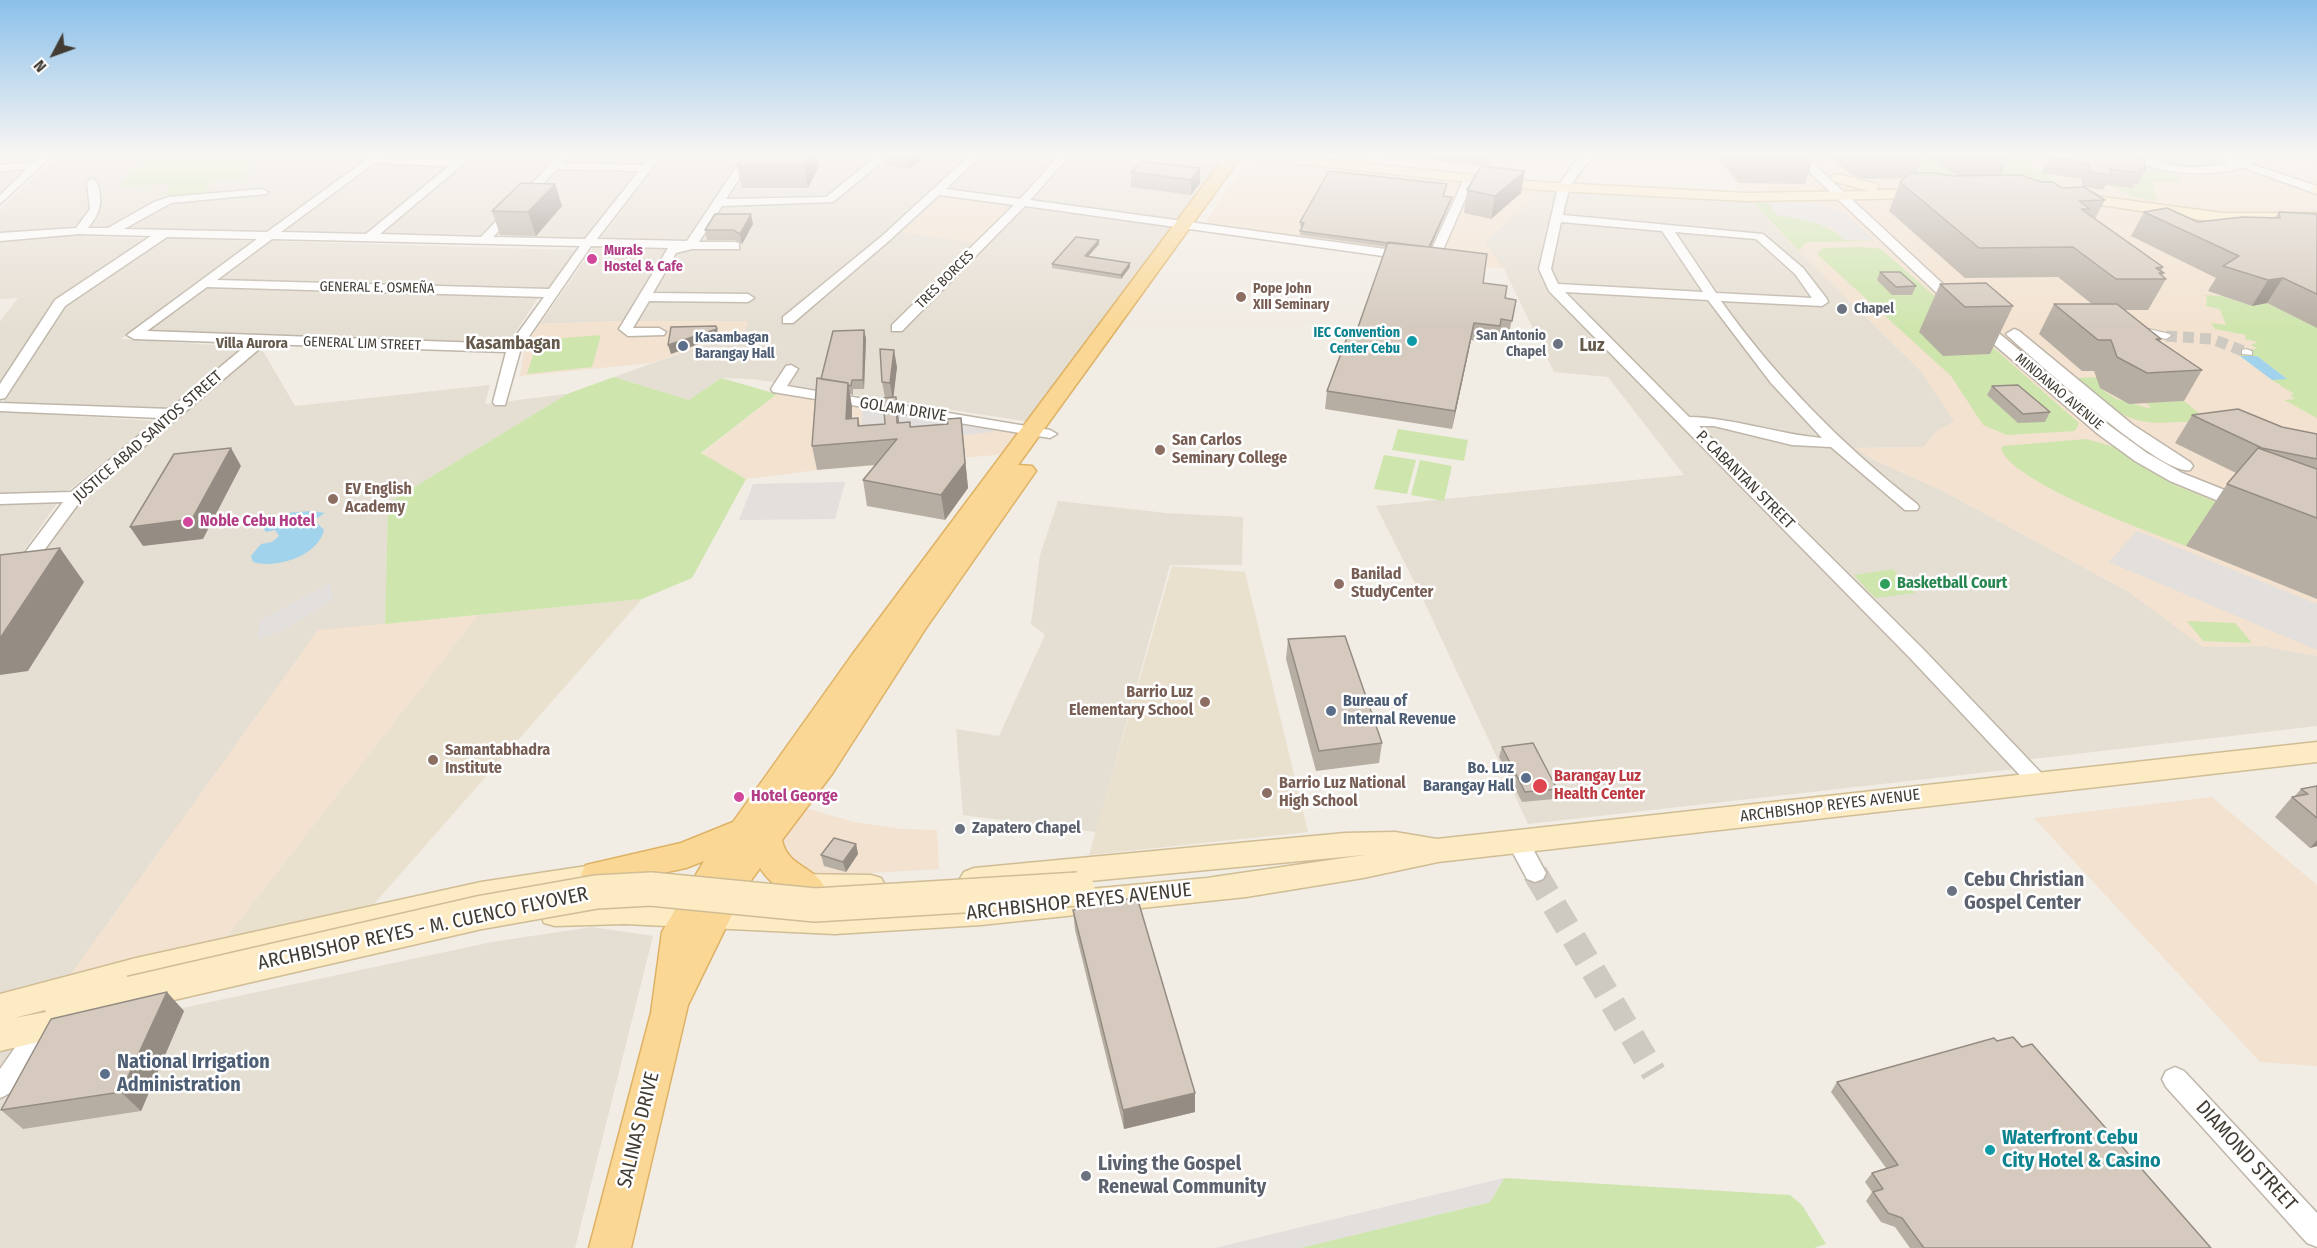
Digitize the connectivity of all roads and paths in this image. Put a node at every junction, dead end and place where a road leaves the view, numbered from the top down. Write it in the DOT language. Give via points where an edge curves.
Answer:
graph roads {
  1 [pos="95,212"];
  2 [pos="144,212"];
  3 [pos="300,212"];
  4 [pos="399,212"];
  5 [pos="511,212"];
  6 [pos="612,212"];
  7 [pos="714,212"];
  8 [pos="914,212"];
  9 [pos="1013,212"];
  10 [pos="1089,212"];
  11 [pos="1198,212"];
  12 [pos="1200,212"];
  13 [pos="1454,212"];
  14 [pos="1558,212"];
  15 [pos="1863,212"];
  16 [pos="1874,212"];
  17 [pos="2186,212"];
  18 [pos="1557,218"];
  19 [pos="2317,218"];
  20 [pos="1189,226"];
  21 [pos="1667,230"];
  22 [pos="79,231"];
  23 [pos="110,232"];
  24 [pos="164,233"];
  25 [pos="268,236"];
  26 [pos="0,237"];
  27 [pos="366,239"];
  28 [pos="483,242"];
  29 [pos="587,244"];
  30 [pos="691,245"];
  31 [pos="735,246"];
  32 [pos="202,283"];
  33 [pos="1553,288"];
  34 [pos="551,293"];
  35 [pos="645,297"];
  36 [pos="748,298"];
  37 [pos="1712,298"];
  38 [pos="788,320"];
  39 [pos="897,328"];
  40 [pos="2123,330"];
  41 [pos="659,332"];
  42 [pos="2166,336"];
  43 [pos="260,341"];
  44 [pos="514,348"];
  45 [pos="791,369"];
  46 [pos="0,395"];
  47 [pos="500,402"];
  48 [pos="0,407"];
  49 [pos="174,414"];
  50 [pos="1686,421"];
  51 [pos="1041,432"];
  52 [pos="1834,443"];
  53 [pos="75,497"];
  54 [pos="2261,497"];
  55 [pos="0,499"];
  56 [pos="1911,507"];
  57 [pos="2263,512"];
  58 [pos="0,567"];
  59 [pos="21,567"];
  60 [pos="0,598"];
  61 [pos="2317,741"];
  62 [pos="2317,752"];
  63 [pos="2220,762"];
  64 [pos="2317,766"];
  65 [pos="2038,782"];
  66 [pos="755,833"];
  67 [pos="1518,842"];
  68 [pos="1441,850"];
  69 [pos="1535,873"];
  70 [pos="596,874"];
  71 [pos="720,880"];
  72 [pos="815,887"];
  73 [pos="1077,889"];
  74 [pos="582,911"];
  75 [pos="701,916"];
  76 [pos="820,921"];
  77 [pos="0,1008"];
  78 [pos="0,1022"];
  79 [pos="44,1027"];
  80 [pos="0,1036"];
  81 [pos="2175,1079"];
  82 [pos="0,1086"];
  83 [pos="2317,1233"];
  84 [pos="610,1248"];
  1 -- 22 [label="street"];
  2 -- 23 [label="street"];
  3 -- 25 [label="street"];
  4 -- 27 [label="street"];
  5 -- 28 [label="street"];
  6 -- 29 [label="street"];
  7 -- 30 [label="street"];
  8 -- 38 [label="street"];
  9 -- 39 [label="street, TRES BORCES"];
  10 -- 20 [label="street"];
  11 -- 20 [label="main road"];
  12 -- 20 [label="main road"];
  13 -- 20 [label="street" via="1433,259"];
  14 -- 18 [label="street"];
  15 -- 57 [label="street, MINDANAO AVENUE" via="1965,312 2119,441 2176,477"];
  16 -- 54 [label="street, MINDANAO AVENUE" via="2127,429 2191,470"];
  17 -- 19 [label="main road" via="2223,218"];
  18 -- 21 [label="street"];
  18 -- 33 [label="street" via="1545,269"];
  20 -- 51 [label="main road, SALINAS DRIVE"];
  21 -- 37 [label="street"];
  21 -- 37 [label="street" via="1759,236 1798,271 1822,302"];
  22 -- 23 [label="street"];
  22 -- 26 [label="street"];
  23 -- 24 [label="street"];
  24 -- 25 [label="street"];
  24 -- 46 [label="street" via="60,303"];
  25 -- 27 [label="street"];
  25 -- 32 [label="street"];
  27 -- 28 [label="street"];
  28 -- 29 [label="street"];
  29 -- 30 [label="street"];
  29 -- 34 [label="street"];
  30 -- 31 [label="street"];
  30 -- 35 [label="street" via="671,251"];
  32 -- 34 [label="street, GENERAL E. OSMEÑA"];
  32 -- 43 [label="street, GENERAL LIM STREET" via="134,335"];
  33 -- 37 [label="street"];
  33 -- 50 [label="street, P. CABANTAN STREET"];
  34 -- 44 [label="street"];
  35 -- 36 [label="street"];
  35 -- 41 [label="street" via="626,329"];
  37 -- 52 [label="street" via="1765,366"];
  40 -- 42 [label="street" via="2142,329"];
  43 -- 44 [label="street, GENERAL LIM STREET"];
  43 -- 49 [label="street, JUSTICE ABAD SANTOS STREET"];
  44 -- 47 [label="street"];
  45 -- 51 [label="street, GOLAM DRIVE" via="778,389"];
  48 -- 49 [label="street"];
  49 -- 53 [label="street, JUSTICE ABAD SANTOS STREET"];
  50 -- 52 [label="street" via="1714,422 1792,440"];
  50 -- 65 [label="street, P. CABANTAN STREET"];
  51 -- 66 [label="main road, SALINAS DRIVE" via="821,766"];
  52 -- 56 [label="street"];
  53 -- 55 [label="street"];
  53 -- 59 [label="street, JUSTICE ABAD SANTOS STREET"];
  58 -- 59 [label="street"];
  59 -- 60 [label="street, JUSTICE ABAD SANTOS STREET"];
  61 -- 63 [label="main road, ARCHBISHOP REYES AVENUE" via="2226,753"];
  62 -- 63 [label="main road, ARCHBISHOP REYES AVENUE"];
  63 -- 64 [label="main road, ARCHBISHOP REYES AVENUE" via="2251,773"];
  63 -- 65 [label="main road, ARCHBISHOP REYES AVENUE"];
  65 -- 67 [label="main road, ARCHBISHOP REYES AVENUE"];
  66 -- 70 [label="main road" via="686,855"];
  66 -- 71 [label="main road, SALINAS DRIVE"];
  66 -- 72 [label="main road" via="778,870"];
  67 -- 68 [label="main road, ARCHBISHOP REYES AVENUE"];
  67 -- 69 [label="street"];
  68 -- 72 [label="main road, ARCHBISHOP REYES AVENUE" via="1395,843 1345,844 965,881"];
  68 -- 73 [label="main road, ARCHBISHOP REYES AVENUE" via="1333,858"];
  68 -- 76 [label="main road, ARCHBISHOP REYES AVENUE" via="1354,870 1075,905 901,920"];
  70 -- 71 [label="main road, ARCHBISHOP REYES AVENUE" via="663,874"];
  70 -- 74 [label="main road" via="603,892"];
  70 -- 77 [label="main road, ARCHBISHOP REYES AVENUE" via="458,900 136,972"];
  71 -- 72 [label="main road, ARCHBISHOP REYES AVENUE"];
  71 -- 75 [label="main road, SALINAS DRIVE"];
  72 -- 76 [label="main road" via="808,907"];
  73 -- 78 [label="main road, ARCHBISHOP REYES - M. CUENCO FLYOVER, bridge" via="815,905 651,889 596,891 488,911"];
  74 -- 75 [label="main road, ARCHBISHOP REYES AVENUE"];
  74 -- 79 [label="main road, ARCHBISHOP REYES AVENUE" via="498,925"];
  75 -- 76 [label="main road, ARCHBISHOP REYES AVENUE"];
  75 -- 84 [label="main road, SALINAS DRIVE" via="669,1013"];
  79 -- 80 [label="main road, ARCHBISHOP REYES AVENUE"];
  79 -- 82 [label="street" via="16,1071"];
  81 -- 83 [label="street, DIAMOND STREET"];
}
